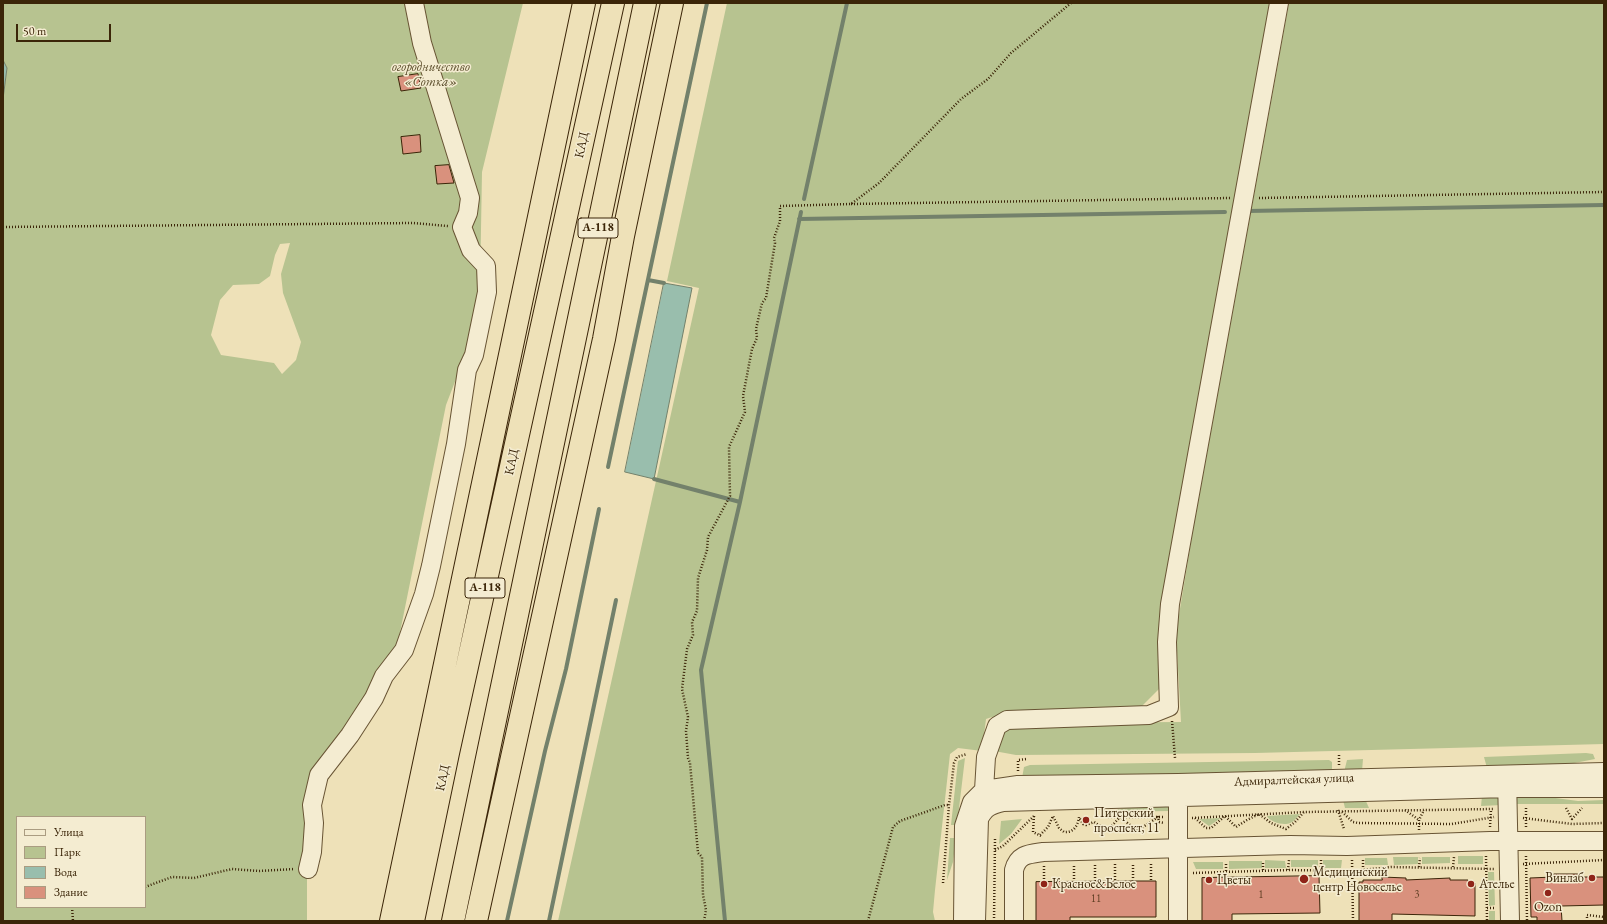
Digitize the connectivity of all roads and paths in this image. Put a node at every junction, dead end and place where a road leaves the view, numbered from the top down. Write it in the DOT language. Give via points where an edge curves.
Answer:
graph roads {
  1 [pos="414,3"];
  2 [pos="584,3"];
  3 [pos="613,3"];
  4 [pos="645,3"];
  5 [pos="672,3"];
  6 [pos="1070,3"];
  7 [pos="1279,3"];
  8 [pos="434,225"];
  9 [pos="3,227"];
  10 [pos="623,236"];
  11 [pos="552,453"];
  12 [pos="1173,729"];
  13 [pos="448,753"];
  14 [pos="968,754"];
  15 [pos="1175,758"];
  16 [pos="1027,759"];
  17 [pos="1018,760"];
  18 [pos="1604,772"];
  19 [pos="1508,782"];
  20 [pos="1604,788"];
  21 [pos="1178,790"];
  22 [pos="987,798"];
  23 [pos="949,805"];
  24 [pos="1339,805"];
  25 [pos="1526,808"];
  26 [pos="1566,808"];
  27 [pos="1582,808"];
  28 [pos="1491,809"];
  29 [pos="1405,810"];
  30 [pos="1424,810"];
  31 [pos="1340,811"];
  32 [pos="1305,812"];
  33 [pos="1259,814"];
  34 [pos="1166,816"];
  35 [pos="1225,816"];
  36 [pos="1514,816"];
  37 [pos="1108,817"];
  38 [pos="1120,817"];
  39 [pos="1158,817"];
  40 [pos="1490,817"];
  41 [pos="1418,820"];
  42 [pos="1163,822"];
  43 [pos="1490,822"];
  44 [pos="1604,823"];
  45 [pos="1419,824"];
  46 [pos="1344,829"];
  47 [pos="995,839"];
  48 [pos="1604,840"];
  49 [pos="1509,842"];
  50 [pos="1177,849"];
  51 [pos="1526,849"];
  52 [pos="995,850"];
  53 [pos="1486,851"];
  54 [pos="1455,852"];
  55 [pos="1420,854"];
  56 [pos="1363,856"];
  57 [pos="1351,857"];
  58 [pos="1264,858"];
  59 [pos="1289,858"];
  60 [pos="1321,858"];
  61 [pos="1151,859"];
  62 [pos="1226,859"];
  63 [pos="1114,860"];
  64 [pos="1133,860"];
  65 [pos="1604,860"];
  66 [pos="1044,861"];
  67 [pos="1074,861"];
  68 [pos="1095,861"];
  69 [pos="1391,861"];
  70 [pos="1517,865"];
  71 [pos="1391,866"];
  72 [pos="1419,867"];
  73 [pos="1453,867"];
  74 [pos="1487,868"];
  75 [pos="308,869"];
  76 [pos="1263,870"];
  77 [pos="1288,870"];
  78 [pos="1363,870"];
  79 [pos="1226,871"];
  80 [pos="1352,871"];
  81 [pos="1321,872"];
  82 [pos="1193,873"];
  83 [pos="1115,881"];
  84 [pos="1133,881"];
  85 [pos="1151,881"];
  86 [pos="1044,882"];
  87 [pos="1074,882"];
  88 [pos="1095,882"];
  89 [pos="943,883"];
  90 [pos="146,887"];
  91 [pos="72,908"];
  92 [pos="1487,908"];
  93 [pos="1504,915"];
  94 [pos="1604,917"];
  95 [pos="73,921"];
  96 [pos="391,921"];
  97 [pos="398,921"];
  98 [pos="414,921"];
  99 [pos="453,921"];
  100 [pos="476,921"];
  101 [pos="704,921"];
  102 [pos="868,921"];
  103 [pos="963,921"];
  104 [pos="976,921"];
  105 [pos="994,921"];
  106 [pos="1014,921"];
  107 [pos="1178,921"];
  108 [pos="1354,921"];
  109 [pos="1487,921"];
  110 [pos="1527,921"];
  111 [pos="1587,921"];
  1 -- 75 [label="street" via="422,44 470,198 468,214 462,227 471,250 486,266 487,292 474,355 467,370 456,444 424,594 404,650 384,676 374,698 350,735 320,775 312,805 314,823"];
  2 -- 96 [label="highway"];
  3 -- 13 [label="highway, КАД / А-118"];
  4 -- 11 [label="highway, А-118"];
  5 -- 10 [label="highway"];
  6 -- 101 [label="path" via="1011,53 988,79 961,99 878,183 851,204 780,206 780,221 774,238 766,298 762,303 756,330 757,338 752,349 743,396 745,412 730,447 730,496 708,537 707,550 700,569 697,611 692,622 693,635 687,649 682,689 688,717 686,731 698,853 702,857 706,910"];
  7 -- 22 [label="street" via="1170,604 1167,642 1169,707 1149,715 1007,720 997,726 986,757"];
  8 -- 9 [label="path" via="406,223"];
  10 -- 11 [label="highway"];
  10 -- 100 [label="highway" via="604,339"];
  11 -- 99 [label="highway, А-118"];
  12 -- 15 [label="path"];
  13 -- 97 [label="highway"];
  13 -- 98 [label="highway, КАД / А-118"];
  14 -- 23 [label="path" via="957,756 954,762"];
  16 -- 17 [label="path"];
  18 -- 19 [label="street, Адмиралтейская улица"];
  19 -- 20 [label="street, Адмиралтейская улица"];
  19 -- 21 [label="street, Адмиралтейская улица"];
  19 -- 36 [label="street"];
  21 -- 22 [label="street, Адмиралтейская улица" via="1018,785"];
  21 -- 50 [label="street"];
  22 -- 103 [label="street" via="972,802 964,826"];
  22 -- 104 [label="street" via="978,828"];
  23 -- 89 [label="path"];
  23 -- 102 [label="path" via="900,822 893,827"];
  24 -- 31 [label="path"];
  25 -- 36 [label="path"];
  26 -- 27 [label="path" via="1572,819"];
  28 -- 30 [label="path"];
  28 -- 36 [label="path"];
  28 -- 40 [label="path"];
  29 -- 30 [label="path"];
  29 -- 31 [label="path"];
  29 -- 41 [label="path"];
  30 -- 41 [label="path"];
  31 -- 32 [label="path"];
  31 -- 45 [label="path" via="1358,823"];
  31 -- 46 [label="path"];
  32 -- 33 [label="path"];
  32 -- 33 [label="path" via="1286,829 1271,823"];
  33 -- 35 [label="path"];
  33 -- 35 [label="path" via="1236,827"];
  34 -- 39 [label="path"];
  35 -- 35 [label="path" via="1211,828 1206,828 1195,818"];
  36 -- 40 [label="path"];
  36 -- 44 [label="path" via="1572,824"];
  36 -- 49 [label="street"];
  37 -- 38 [label="path"];
  38 -- 39 [label="path"];
  38 -- 39 [label="path" via="1135,829 1140,829"];
  38 -- 52 [label="path" via="1107,830 1094,822 1083,824 1079,816 1078,824 1067,833 1059,828 1053,816 1048,827 1040,835 1033,832 1034,815"];
  39 -- 42 [label="path" via="1159,822"];
  40 -- 43 [label="path"];
  40 -- 45 [label="path" via="1452,824"];
  41 -- 45 [label="path"];
  47 -- 52 [label="path"];
  48 -- 49 [label="street"];
  49 -- 50 [label="street"];
  49 -- 70 [label="street"];
  50 -- 106 [label="street" via="1058,851 1021,857 1016,862 1014,870"];
  50 -- 107 [label="street"];
  51 -- 70 [label="path"];
  52 -- 105 [label="path"];
  53 -- 74 [label="path"];
  54 -- 73 [label="path"];
  55 -- 72 [label="path"];
  56 -- 78 [label="path"];
  57 -- 80 [label="path"];
  58 -- 76 [label="path"];
  59 -- 77 [label="path"];
  60 -- 81 [label="path"];
  61 -- 85 [label="path"];
  62 -- 79 [label="path"];
  63 -- 83 [label="path"];
  64 -- 84 [label="path"];
  65 -- 70 [label="path"];
  66 -- 86 [label="path"];
  67 -- 87 [label="path"];
  68 -- 88 [label="path"];
  69 -- 71 [label="path"];
  70 -- 93 [label="street"];
  70 -- 110 [label="path"];
  71 -- 72 [label="path"];
  71 -- 78 [label="path"];
  72 -- 73 [label="path"];
  73 -- 74 [label="path"];
  74 -- 92 [label="path"];
  75 -- 90 [label="path" via="232,869 194,878 172,877"];
  76 -- 77 [label="path"];
  76 -- 79 [label="path"];
  77 -- 81 [label="path"];
  78 -- 80 [label="path"];
  79 -- 82 [label="path"];
  80 -- 81 [label="path"];
  80 -- 108 [label="path"];
  91 -- 95 [label="path"];
  92 -- 93 [label="path"];
  92 -- 109 [label="path"];
  94 -- 111 [label="path" via="1587,916"];
}
